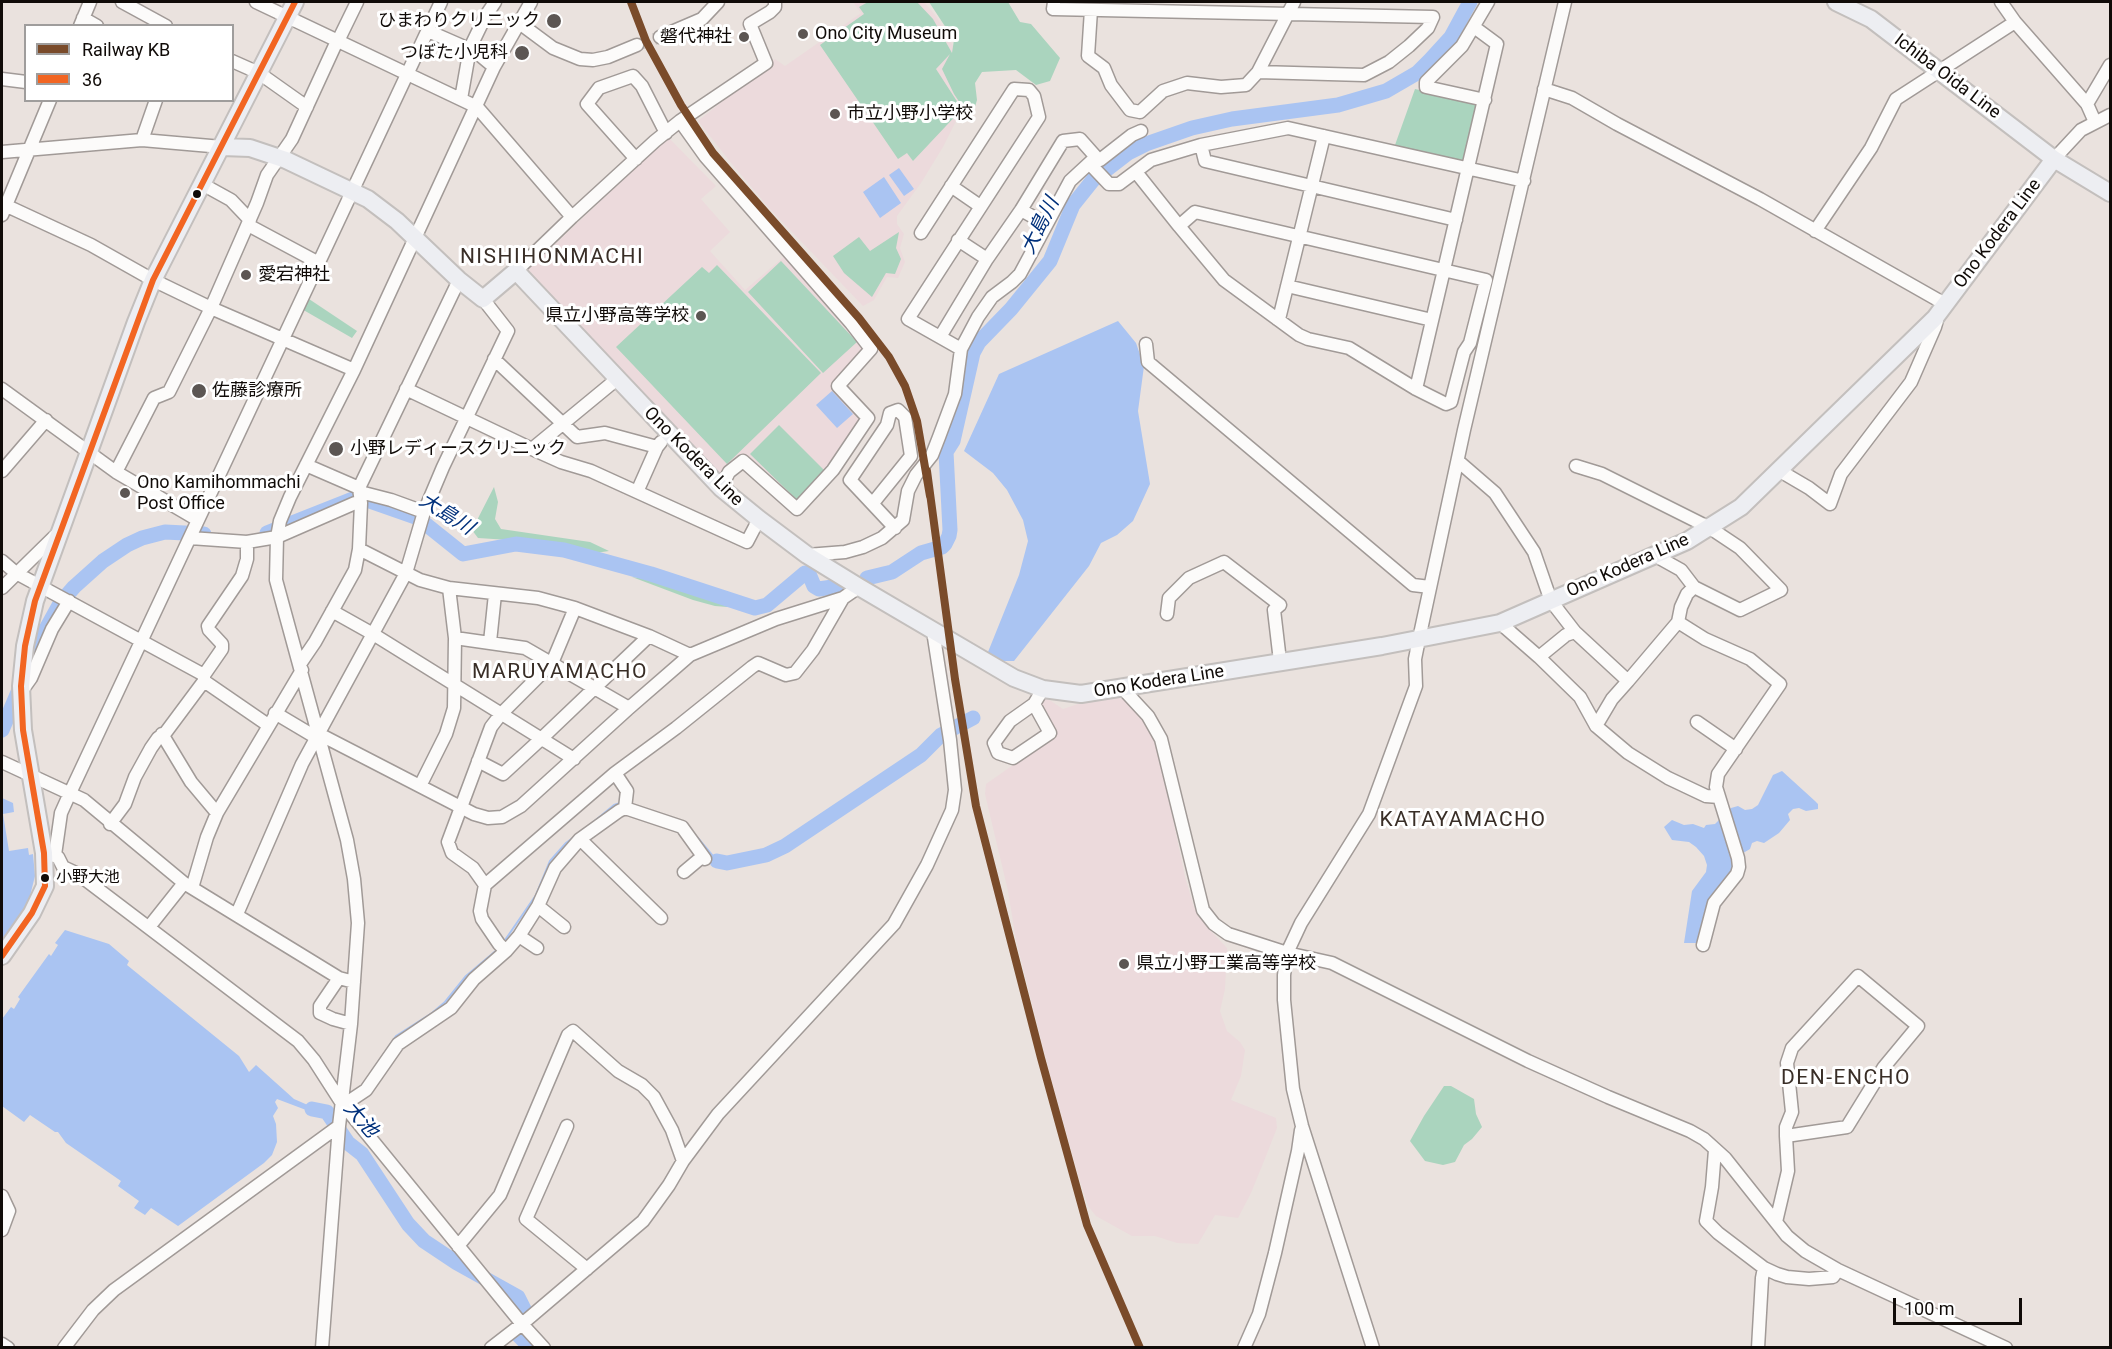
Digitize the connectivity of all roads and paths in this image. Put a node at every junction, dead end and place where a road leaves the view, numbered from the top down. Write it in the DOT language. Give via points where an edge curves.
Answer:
graph roads {
  1 [pos="90,2"];
  2 [pos="122,2"];
  3 [pos="256,2"];
  4 [pos="357,2"];
  5 [pos="441,2"];
  6 [pos="495,2"];
  7 [pos="531,2"];
  8 [pos="718,2"];
  9 [pos="775,2"];
  10 [pos="1054,2"];
  11 [pos="1294,2"];
  12 [pos="1488,2"];
  13 [pos="1565,2"];
  14 [pos="1840,2"];
  15 [pos="2001,2"];
  16 [pos="1187,6"];
  17 [pos="291,9"];
  18 [pos="1091,10"];
  19 [pos="1287,13"];
  20 [pos="81,22"];
  21 [pos="518,22"];
  22 [pos="2015,22"];
  23 [pos="162,24"];
  24 [pos="1474,27"];
  25 [pos="428,31"];
  26 [pos="660,37"];
  27 [pos="338,41"];
  28 [pos="637,45"];
  29 [pos="470,48"];
  30 [pos="234,62"];
  31 [pos="2110,65"];
  32 [pos="494,67"];
  33 [pos="1940,71"];
  34 [pos="1258,72"];
  35 [pos="259,73"];
  36 [pos="407,74"];
  37 [pos="2,79"];
  38 [pos="24,82"];
  39 [pos="1544,89"];
  40 [pos="461,99"];
  41 [pos="1485,100"];
  42 [pos="49,102"];
  43 [pos="155,102"];
  44 [pos="2086,104"];
  45 [pos="307,107"];
  46 [pos="477,107"];
  47 [pos="2110,115"];
  48 [pos="680,121"];
  49 [pos="2095,122"];
  50 [pos="1141,131"];
  51 [pos="666,132"];
  52 [pos="1324,136"];
  53 [pos="142,140"];
  54 [pos="1202,145"];
  55 [pos="222,147"];
  56 [pos="29,150"];
  57 [pos="2,152"];
  58 [pos="278,158"];
  59 [pos="636,159"];
  60 [pos="2054,159"];
  61 [pos="1093,160"];
  62 [pos="1468,169"];
  63 [pos="1136,172"];
  64 [pos="1524,181"];
  65 [pos="202,184"];
  66 [pos="951,186"];
  67 [pos="1311,186"];
  68 [pos="352,192"];
  69 [pos="2110,193"];
  70 [pos="980,206"];
  71 [pos="1022,210"];
  72 [pos="4,211"];
  73 [pos="572,217"];
  74 [pos="1456,220"];
  75 [pos="249,222"];
  76 [pos="1046,224"];
  77 [pos="1179,226"];
  78 [pos="1815,231"];
  79 [pos="921,232"];
  80 [pos="1298,236"];
  81 [pos="416,239"];
  82 [pos="958,240"];
  83 [pos="987,259"];
  84 [pos="319,263"];
  85 [pos="1444,270"];
  86 [pos="516,271"];
  87 [pos="153,280"];
  88 [pos="459,280"];
  89 [pos="1287,286"];
  90 [pos="483,299"];
  91 [pos="211,308"];
  92 [pos="1940,311"];
  93 [pos="1277,319"];
  94 [pos="1432,320"];
  95 [pos="940,338"];
  96 [pos="284,339"];
  97 [pos="1146,344"];
  98 [pos="961,349"];
  99 [pos="494,359"];
  100 [pos="354,370"];
  101 [pos="617,379"];
  102 [pos="1416,388"];
  103 [pos="2,389"];
  104 [pos="406,389"];
  105 [pos="466,419"];
  106 [pos="46,420"];
  107 [pos="563,423"];
  108 [pos="669,435"];
  109 [pos="657,447"];
  110 [pos="532,449"];
  111 [pos="90,453"];
  112 [pos="1458,461"];
  113 [pos="306,465"];
  114 [pos="1576,466"];
  115 [pos="2,471"];
  116 [pos="1780,471"];
  117 [pos="116,472"];
  118 [pos="721,488"];
  119 [pos="637,492"];
  120 [pos="360,494"];
  121 [pos="873,503"];
  122 [pos="424,512"];
  123 [pos="759,519"];
  124 [pos="198,520"];
  125 [pos="895,528"];
  126 [pos="1710,528"];
  127 [pos="60,531"];
  128 [pos="277,537"];
  129 [pos="190,538"];
  130 [pos="247,543"];
  131 [pos="359,549"];
  132 [pos="807,555"];
  133 [pos="1654,555"];
  134 [pos="2,561"];
  135 [pos="16,573"];
  136 [pos="406,573"];
  137 [pos="40,586"];
  138 [pos="859,587"];
  139 [pos="1430,587"];
  140 [pos="1694,587"];
  141 [pos="2,588"];
  142 [pos="449,588"];
  143 [pos="495,594"];
  144 [pos="843,598"];
  145 [pos="69,601"];
  146 [pos="1551,601"];
  147 [pos="575,608"];
  148 [pos="332,611"];
  149 [pos="1167,614"];
  150 [pos="1678,622"];
  151 [pos="1500,623"];
  152 [pos="933,631"];
  153 [pos="1575,632"];
  154 [pos="374,634"];
  155 [pos="649,636"];
  156 [pos="455,638"];
  157 [pos="1419,639"];
  158 [pos="142,640"];
  159 [pos="490,642"];
  160 [pos="690,656"];
  161 [pos="1539,657"];
  162 [pos="1280,662"];
  163 [pos="552,663"];
  164 [pos="301,667"];
  165 [pos="204,678"];
  166 [pos="1628,681"];
  167 [pos="454,685"];
  168 [pos="595,687"];
  169 [pos="1043,689"];
  170 [pos="1124,689"];
  171 [pos="21,692"];
  172 [pos="1034,704"];
  173 [pos="628,708"];
  174 [pos="275,713"];
  175 [pos="501,714"];
  176 [pos="1697,722"];
  177 [pos="268,726"];
  178 [pos="1596,726"];
  179 [pos="162,734"];
  180 [pos="318,736"];
  181 [pos="542,739"];
  182 [pos="1736,749"];
  183 [pos="574,759"];
  184 [pos="478,761"];
  185 [pos="2,762"];
  186 [pos="615,773"];
  187 [pos="30,774"];
  188 [pos="420,786"];
  189 [pos="70,793"];
  190 [pos="1721,802"];
  191 [pos="625,805"];
  192 [pos="461,808"];
  193 [pos="217,813"];
  194 [pos="110,824"];
  195 [pos="580,839"];
  196 [pos="49,854"];
  197 [pos="63,867"];
  198 [pos="684,872"];
  199 [pos="485,885"];
  200 [pos="45,886"];
  201 [pos="188,886"];
  202 [pos="538,906"];
  203 [pos="237,914"];
  204 [pos="661,918"];
  205 [pos="149,927"];
  206 [pos="564,927"];
  207 [pos="519,936"];
  208 [pos="1703,945"];
  209 [pos="503,948"];
  210 [pos="537,948"];
  211 [pos="1287,953"];
  212 [pos="2,956"];
  213 [pos="339,978"];
  214 [pos="354,982"];
  215 [pos="351,1024"];
  216 [pos="341,1102"];
  217 [pos="339,1126"];
  218 [pos="567,1126"];
  219 [pos="1302,1126"];
  220 [pos="1786,1136"];
  221 [pos="1715,1150"];
  222 [pos="683,1161"];
  223 [pos="2,1196"];
  224 [pos="1776,1222"];
  225 [pos="2,1230"];
  226 [pos="458,1246"];
  227 [pos="1764,1268"];
  228 [pos="587,1269"];
  229 [pos="1838,1270"];
  230 [pos="522,1324"];
  231 [pos="2,1344"];
  232 [pos="8,1347"];
  233 [pos="64,1347"];
  234 [pos="322,1347"];
  235 [pos="492,1347"];
  236 [pos="544,1347"];
  237 [pos="1244,1347"];
  238 [pos="1373,1347"];
  239 [pos="1758,1347"];
  240 [pos="2006,1347"];
  1 -- 20 [label="street"];
  2 -- 23 [label="street"];
  3 -- 17 [label="street"];
  4 -- 27 [label="street"];
  5 -- 25 [label="street"];
  6 -- 29 [label="street"];
  7 -- 21 [label="street"];
  8 -- 26 [label="street" via="702,20"];
  9 -- 48 [label="street" via="770,12 750,24 766,63"];
  10 -- 18 [label="street" via="1053,9"];
  11 -- 19 [label="street"];
  12 -- 24 [label="street"];
  13 -- 39 [label="street"];
  14 -- 33 [label="main road, Ichiba Oida Line" via="1871,19"];
  15 -- 22 [label="street"];
  16 -- 18 [label="street"];
  16 -- 19 [label="street"];
  17 -- 27 [label="street"];
  17 -- 35 [label="main road"];
  18 -- 34 [label="street" via="1088,56 1104,68 1130,110 1140,112 1163,92 1187,83 1246,86"];
  19 -- 34 [label="street"];
  19 -- 34 [label="street" via="1433,16 1409,46 1364,75"];
  21 -- 28 [label="street" via="553,48 580,59 608,57"];
  21 -- 32 [label="street"];
  22 -- 33 [label="street"];
  22 -- 44 [label="street"];
  24 -- 41 [label="street" via="1497,44"];
  24 -- 41 [label="street" via="1462,46 1426,82 1426,87"];
  25 -- 29 [label="street"];
  25 -- 36 [label="street"];
  27 -- 36 [label="street"];
  27 -- 45 [label="street"];
  29 -- 32 [label="street"];
  29 -- 40 [label="street"];
  30 -- 35 [label="street"];
  31 -- 44 [label="street"];
  32 -- 46 [label="street"];
  33 -- 60 [label="main road, Ichiba Oida Line"];
  33 -- 78 [label="street" via="1896,99 1871,148"];
  35 -- 45 [label="street"];
  35 -- 55 [label="main road"];
  36 -- 40 [label="street"];
  36 -- 68 [label="street"];
  37 -- 38 [label="street"];
  39 -- 64 [label="street"];
  39 -- 78 [label="street" via="1572,98"];
  40 -- 46 [label="street"];
  41 -- 62 [label="street"];
  42 -- 56 [label="street"];
  43 -- 53 [label="street"];
  44 -- 49 [label="street"];
  45 -- 58 [label="street"];
  46 -- 73 [label="street"];
  46 -- 81 [label="street"];
  47 -- 49 [label="street"];
  48 -- 51 [label="street"];
  48 -- 118 [label="street" via="705,156 871,349 838,386 868,418 833,470 797,509 743,461 729,472"];
  49 -- 60 [label="street" via="2081,130"];
  50 -- 61 [label="street" via="1100,160"];
  51 -- 59 [label="street"];
  51 -- 59 [label="street" via="633,76 599,88 587,104"];
  52 -- 54 [label="street" via="1288,128"];
  52 -- 62 [label="street"];
  52 -- 67 [label="street"];
  53 -- 55 [label="street"];
  53 -- 56 [label="street"];
  54 -- 63 [label="street" via="1151,160"];
  54 -- 67 [label="street" via="1205,161"];
  55 -- 58 [label="main road" via="250,148"];
  55 -- 65 [label="main road"];
  56 -- 57 [label="street"];
  56 -- 72 [label="street"];
  58 -- 68 [label="main road"];
  58 -- 75 [label="street" via="267,175"];
  59 -- 73 [label="street"];
  60 -- 69 [label="main road"];
  60 -- 92 [label="main road, Ono Kodera Line"];
  61 -- 63 [label="street" via="1109,184 1119,184"];
  61 -- 71 [label="street" via="1080,139 1063,141"];
  61 -- 76 [label="street" via="1070,181"];
  62 -- 64 [label="street"];
  62 -- 74 [label="street"];
  63 -- 77 [label="street"];
  64 -- 112 [label="street"];
  65 -- 75 [label="street" via="231,200"];
  65 -- 87 [label="main road"];
  66 -- 70 [label="street"];
  66 -- 70 [label="street" via="1014,89 1029,90 1039,117"];
  66 -- 79 [label="street"];
  67 -- 74 [label="street"];
  67 -- 80 [label="street"];
  68 -- 81 [label="main road" via="397,221"];
  68 -- 84 [label="street"];
  70 -- 82 [label="street"];
  71 -- 76 [label="street"];
  71 -- 83 [label="street"];
  72 -- 87 [label="street" via="91,245"];
  73 -- 86 [label="street"];
  74 -- 85 [label="street"];
  75 -- 84 [label="street"];
  75 -- 91 [label="street"];
  76 -- 98 [label="street" via="1020,274 978,316"];
  77 -- 80 [label="street" via="1195,212"];
  77 -- 93 [label="street" via="1224,280"];
  78 -- 92 [label="street"];
  80 -- 85 [label="street"];
  80 -- 89 [label="street"];
  81 -- 88 [label="main road"];
  81 -- 100 [label="street"];
  82 -- 83 [label="street"];
  82 -- 95 [label="street" via="908,319"];
  83 -- 95 [label="street"];
  84 -- 96 [label="street"];
  85 -- 94 [label="street"];
  85 -- 102 [label="street" via="1486,280 1451,402 1446,404"];
  86 -- 90 [label="main road"];
  86 -- 101 [label="main road, Ono Kodera Line"];
  87 -- 91 [label="street"];
  87 -- 111 [label="main road"];
  88 -- 90 [label="main road"];
  88 -- 104 [label="street"];
  89 -- 93 [label="street"];
  89 -- 94 [label="street"];
  90 -- 99 [label="street" via="508,331"];
  91 -- 96 [label="street"];
  91 -- 117 [label="street" via="169,392 154,398"];
  92 -- 116 [label="main road, Ono Kodera Line"];
  92 -- 116 [label="street" via="1911,382 1841,474 1830,504"];
  93 -- 102 [label="street" via="1308,339 1350,348"];
  94 -- 102 [label="street"];
  95 -- 98 [label="street"];
  96 -- 100 [label="street"];
  96 -- 124 [label="street"];
  97 -- 139 [label="street" via="1148,362 1413,585"];
  98 -- 125 [label="street" via="955,394 932,455 908,491 903,520"];
  99 -- 105 [label="street"];
  99 -- 107 [label="street"];
  100 -- 113 [label="street"];
  101 -- 107 [label="street"];
  101 -- 108 [label="main road, Ono Kodera Line"];
  103 -- 106 [label="street"];
  104 -- 105 [label="street"];
  104 -- 120 [label="street"];
  105 -- 110 [label="street"];
  105 -- 122 [label="street"];
  106 -- 111 [label="street"];
  106 -- 115 [label="street"];
  107 -- 109 [label="street" via="577,437 605,433"];
  107 -- 110 [label="street"];
  108 -- 109 [label="street"];
  108 -- 118 [label="main road, Ono Kodera Line"];
  109 -- 119 [label="street"];
  110 -- 119 [label="street"];
  111 -- 117 [label="street"];
  111 -- 127 [label="main road"];
  112 -- 139 [label="street"];
  112 -- 146 [label="street" via="1495,494 1534,552"];
  113 -- 120 [label="street"];
  113 -- 128 [label="street" via="280,521"];
  114 -- 126 [label="street" via="1602,474"];
  116 -- 126 [label="main road, Ono Kodera Line" via="1741,507"];
  117 -- 124 [label="street"];
  118 -- 123 [label="main road, Ono Kodera Line"];
  119 -- 123 [label="street" via="747,542"];
  120 -- 122 [label="street"];
  120 -- 128 [label="street" via="355,502"];
  120 -- 131 [label="street"];
  121 -- 121 [label="street" via="911,456 905,417 898,410 890,413 887,425 850,480"];
  121 -- 125 [label="street"];
  122 -- 136 [label="street"];
  123 -- 132 [label="main road, Ono Kodera Line"];
  124 -- 129 [label="street"];
  125 -- 132 [label="street" via="863,547"];
  126 -- 133 [label="main road, Ono Kodera Line"];
  126 -- 140 [label="street" via="1740,548 1781,590 1740,610"];
  127 -- 135 [label="street"];
  127 -- 137 [label="main road"];
  128 -- 130 [label="street"];
  128 -- 164 [label="street" via="276,580"];
  129 -- 130 [label="street"];
  129 -- 158 [label="street"];
  130 -- 165 [label="street" via="242,576 208,626 222,649"];
  131 -- 136 [label="street"];
  131 -- 148 [label="street" via="355,570"];
  132 -- 138 [label="main road, Ono Kodera Line"];
  133 -- 140 [label="street" via="1681,570"];
  133 -- 146 [label="main road, Ono Kodera Line"];
  134 -- 135 [label="street"];
  135 -- 137 [label="street"];
  135 -- 141 [label="street"];
  136 -- 142 [label="street"];
  136 -- 154 [label="street"];
  137 -- 145 [label="street"];
  137 -- 171 [label="main road" via="25,646"];
  138 -- 144 [label="street"];
  138 -- 152 [label="main road, Ono Kodera Line"];
  139 -- 157 [label="street"];
  140 -- 150 [label="street" via="1681,607"];
  142 -- 143 [label="street"];
  142 -- 156 [label="street"];
  143 -- 147 [label="street" via="538,598"];
  143 -- 159 [label="street"];
  144 -- 160 [label="street" via="776,619"];
  144 -- 186 [label="street" via="795,673 786,675 758,663"];
  145 -- 158 [label="street"];
  145 -- 171 [label="street"];
  146 -- 151 [label="main road, Ono Kodera Line"];
  146 -- 153 [label="street"];
  147 -- 155 [label="street"];
  147 -- 163 [label="street"];
  148 -- 154 [label="street"];
  148 -- 164 [label="street"];
  149 -- 162 [label="street" via="1169,598 1189,578 1224,562 1280,605 1274,610"];
  150 -- 166 [label="street"];
  150 -- 182 [label="street" via="1750,659 1780,684"];
  151 -- 157 [label="main road, Ono Kodera Line"];
  151 -- 161 [label="street"];
  152 -- 169 [label="main road, Ono Kodera Line" via="1014,678"];
  152 -- 222 [label="street" via="955,790 952,810 927,865 894,924 718,1113"];
  153 -- 161 [label="street"];
  153 -- 166 [label="street"];
  154 -- 167 [label="street"];
  154 -- 180 [label="street"];
  155 -- 160 [label="street"];
  155 -- 168 [label="street"];
  156 -- 159 [label="street"];
  156 -- 167 [label="street"];
  157 -- 162 [label="main road, Ono Kodera Line"];
  157 -- 211 [label="street" via="1416,686 1369,814 1301,923"];
  158 -- 165 [label="street"];
  158 -- 189 [label="street"];
  159 -- 163 [label="street" via="525,648"];
  160 -- 173 [label="street"];
  161 -- 178 [label="street" via="1580,697"];
  162 -- 170 [label="main road, Ono Kodera Line"];
  163 -- 168 [label="street"];
  163 -- 175 [label="street"];
  164 -- 174 [label="street"];
  164 -- 180 [label="street"];
  165 -- 177 [label="street"];
  165 -- 179 [label="street"];
  166 -- 178 [label="street"];
  167 -- 175 [label="street"];
  167 -- 188 [label="street" via="450,723"];
  168 -- 173 [label="street"];
  168 -- 181 [label="street"];
  169 -- 170 [label="main road, Ono Kodera Line" via="1081,694"];
  169 -- 172 [label="street"];
  170 -- 211 [label="street" via="1148,716 1161,739 1203,910 1228,934"];
  171 -- 187 [label="main road"];
  172 -- 172 [label="street" via="1010,721 994,743 998,753 1013,758 1050,733"];
  173 -- 183 [label="street"];
  174 -- 177 [label="street"];
  174 -- 180 [label="street"];
  175 -- 181 [label="street"];
  175 -- 184 [label="street" via="491,727"];
  176 -- 182 [label="street"];
  177 -- 193 [label="street"];
  178 -- 190 [label="street" via="1628,753 1668,778"];
  179 -- 193 [label="street" via="191,782"];
  179 -- 194 [label="street" via="142,762 125,804"];
  180 -- 188 [label="street"];
  180 -- 203 [label="street"];
  180 -- 214 [label="street" via="354,879 358,923"];
  181 -- 183 [label="street"];
  181 -- 184 [label="street" via="503,774"];
  182 -- 190 [label="street" via="1718,774 1716,787"];
  183 -- 192 [label="street" via="509,814 488,818"];
  184 -- 192 [label="street"];
  185 -- 187 [label="street"];
  186 -- 191 [label="street" via="627,791"];
  186 -- 199 [label="street"];
  187 -- 189 [label="street"];
  187 -- 196 [label="main road"];
  188 -- 192 [label="street"];
  189 -- 194 [label="street" via="84,800"];
  189 -- 196 [label="street"];
  190 -- 208 [label="street" via="1738,858 1737,874 1714,903"];
  191 -- 195 [label="street"];
  191 -- 198 [label="street" via="682,827 704,857"];
  192 -- 199 [label="street" via="449,848 473,868"];
  193 -- 201 [label="street"];
  194 -- 201 [label="street"];
  195 -- 202 [label="street" via="555,868"];
  195 -- 204 [label="street"];
  196 -- 197 [label="street"];
  196 -- 200 [label="main road"];
  197 -- 200 [label="street"];
  197 -- 205 [label="street"];
  199 -- 209 [label="street" via="480,911"];
  200 -- 212 [label="main road" via="32,913"];
  201 -- 203 [label="street"];
  201 -- 205 [label="street"];
  202 -- 206 [label="street"];
  202 -- 207 [label="street"];
  203 -- 213 [label="street"];
  205 -- 216 [label="street" via="298,1041"];
  207 -- 209 [label="street"];
  207 -- 210 [label="street"];
  209 -- 216 [label="street" via="451,1008 398,1044 366,1089"];
  211 -- 219 [label="street" via="1284,1000 1293,1089"];
  211 -- 221 [label="street" via="1332,963 1528,1061 1690,1131"];
  213 -- 214 [label="street"];
  213 -- 215 [label="street" via="320,1006 320,1013"];
  214 -- 215 [label="street"];
  215 -- 216 [label="street"];
  216 -- 217 [label="street"];
  216 -- 226 [label="street"];
  217 -- 233 [label="street" via="114,1290"];
  217 -- 234 [label="street"];
  218 -- 228 [label="street" via="526,1219"];
  219 -- 237 [label="street" via="1270,1273 1259,1314"];
  219 -- 238 [label="street"];
  220 -- 220 [label="street" via="1792,1112 1787,1063 1792,1048 1858,976 1918,1026 1884,1067 1847,1127"];
  220 -- 224 [label="street" via="1788,1171"];
  221 -- 224 [label="street"];
  221 -- 227 [label="street" via="1706,1221"];
  222 -- 226 [label="street" via="654,1097 573,1031 500,1195"];
  222 -- 228 [label="street" via="643,1221"];
  223 -- 225 [label="street" via="9,1211"];
  224 -- 229 [label="street" via="1805,1251"];
  226 -- 230 [label="street"];
  227 -- 229 [label="street" via="1799,1279 1833,1277"];
  227 -- 239 [label="street"];
  228 -- 230 [label="street"];
  229 -- 240 [label="street"];
  230 -- 235 [label="street"];
  230 -- 236 [label="street"];
  231 -- 232 [label="street"];
}
